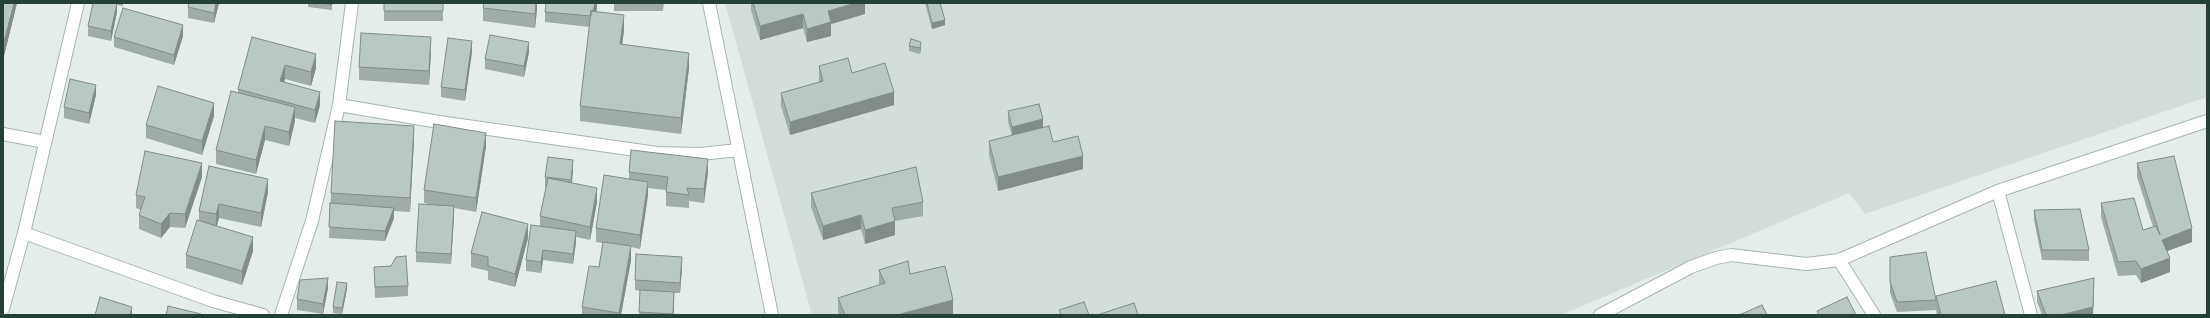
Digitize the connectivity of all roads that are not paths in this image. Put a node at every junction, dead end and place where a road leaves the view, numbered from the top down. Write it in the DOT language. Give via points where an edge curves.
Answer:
graph roads {
  1 [pos="78,3"];
  2 [pos="352,3"];
  3 [pos="708,3"];
  4 [pos="339,105"];
  5 [pos="2207,121"];
  6 [pos="3,134"];
  7 [pos="46,142"];
  8 [pos="738,150"];
  9 [pos="1998,191"];
  10 [pos="24,234"];
  11 [pos="1839,260"];
  12 [pos="4,305"];
  13 [pos="263,315"];
  14 [pos="281,315"];
  15 [pos="772,315"];
  16 [pos="1600,315"];
  17 [pos="1874,315"];
  18 [pos="2031,315"];
  1 -- 7 [label="street"];
  2 -- 4 [label="street"];
  3 -- 8 [label="street"];
  4 -- 8 [label="street" via="657,153 701,154"];
  4 -- 14 [label="street" via="312,221"];
  5 -- 9 [label="street"];
  6 -- 7 [label="street"];
  7 -- 10 [label="street"];
  8 -- 15 [label="street"];
  9 -- 11 [label="street"];
  9 -- 18 [label="street"];
  10 -- 12 [label="street"];
  10 -- 13 [label="street" via="213,301"];
  11 -- 16 [label="street" via="1806,264 1730,255 1716,258 1691,267"];
  11 -- 17 [label="street"];
}
